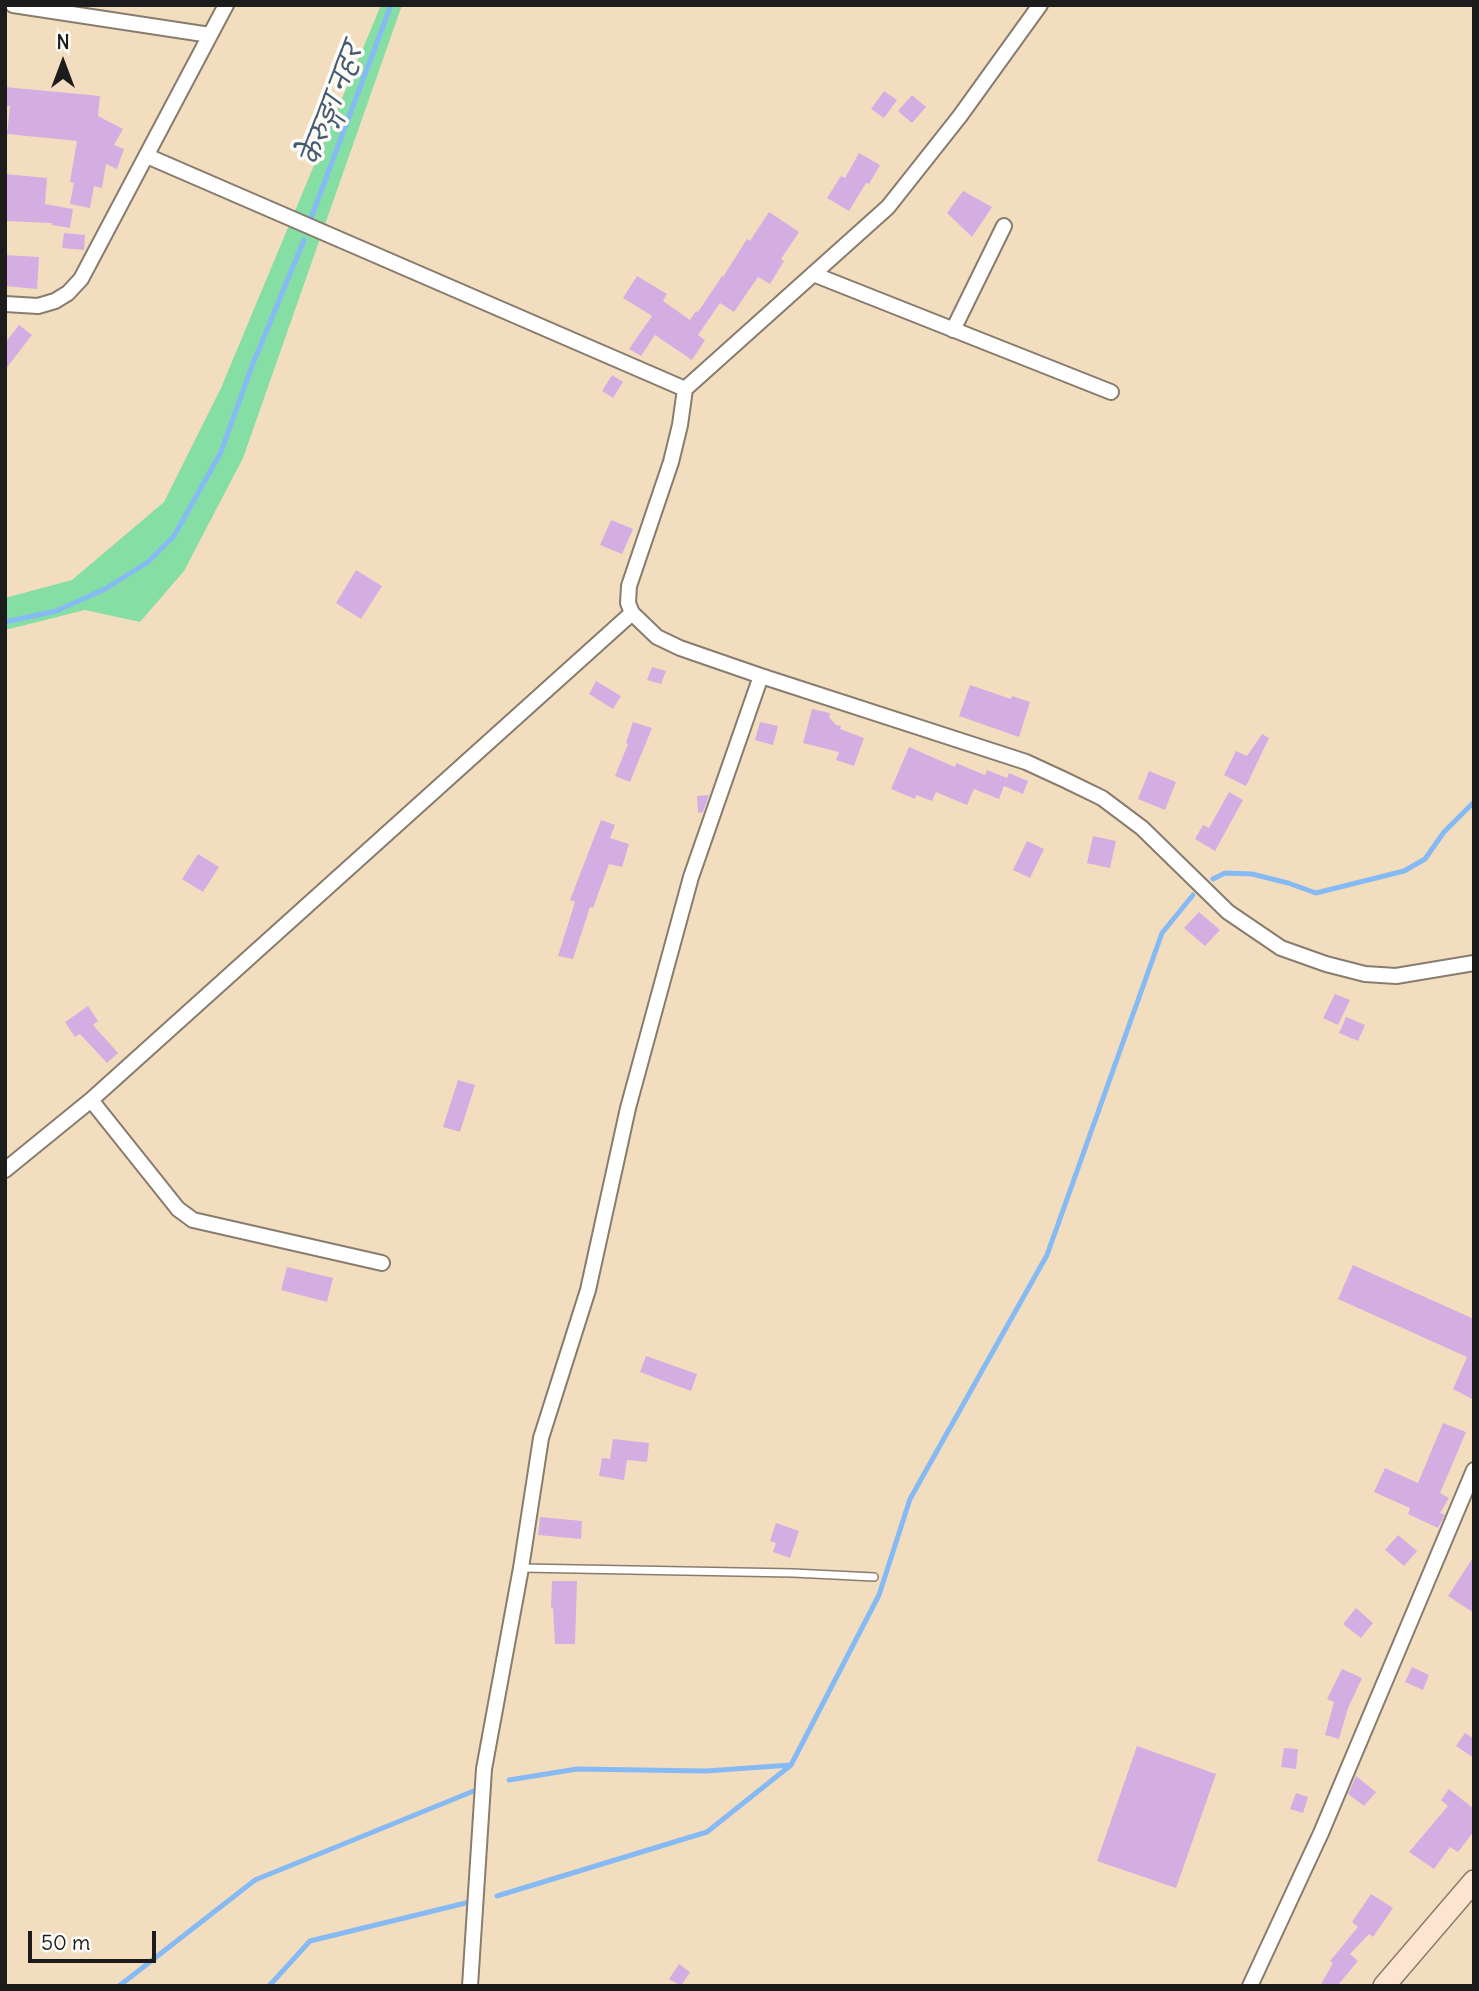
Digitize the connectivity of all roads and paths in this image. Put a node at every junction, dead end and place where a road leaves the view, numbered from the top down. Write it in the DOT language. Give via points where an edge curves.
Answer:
graph roads {
  1 [pos="13,5"];
  2 [pos="226,5"];
  3 [pos="1040,5"];
  4 [pos="210,35"];
  5 [pos="147,156"];
  6 [pos="1004,226"];
  7 [pos="813,274"];
  8 [pos="5,304"];
  9 [pos="953,330"];
  10 [pos="684,389"];
  11 [pos="1111,392"];
  12 [pos="632,613"];
  13 [pos="761,676"];
  14 [pos="1474,964"];
  15 [pos="91,1100"];
  16 [pos="5,1170"];
  17 [pos="382,1263"];
  18 [pos="1474,1470"];
  19 [pos="521,1568"];
  20 [pos="874,1577"];
  21 [pos="1474,1881"];
  22 [pos="470,1986"];
  23 [pos="1250,1986"];
  24 [pos="1384,1986"];
  1 -- 4 [label="street"];
  2 -- 4 [label="street"];
  3 -- 7 [label="street" via="888,207"];
  4 -- 5 [label="street"];
  5 -- 8 [label="street" via="91,263 68,293 38,306"];
  5 -- 10 [label="street"];
  6 -- 9 [label="street"];
  7 -- 9 [label="street"];
  7 -- 10 [label="street"];
  9 -- 11 [label="street"];
  10 -- 12 [label="street" via="671,462 629,586"];
  12 -- 13 [label="street" via="657,637"];
  12 -- 15 [label="street"];
  13 -- 14 [label="street" via="1026,762 1102,798 1142,828 1228,912 1281,948 1365,974 1396,976"];
  13 -- 19 [label="street" via="691,877 628,1108 588,1290 541,1438"];
  15 -- 16 [label="street"];
  15 -- 17 [label="street" via="178,1209 193,1220"];
  18 -- 23 [label="street" via="1321,1833"];
  19 -- 20 [label="lane"];
  19 -- 22 [label="street" via="484,1769"];
  21 -- 24 [label="main road"];
}
